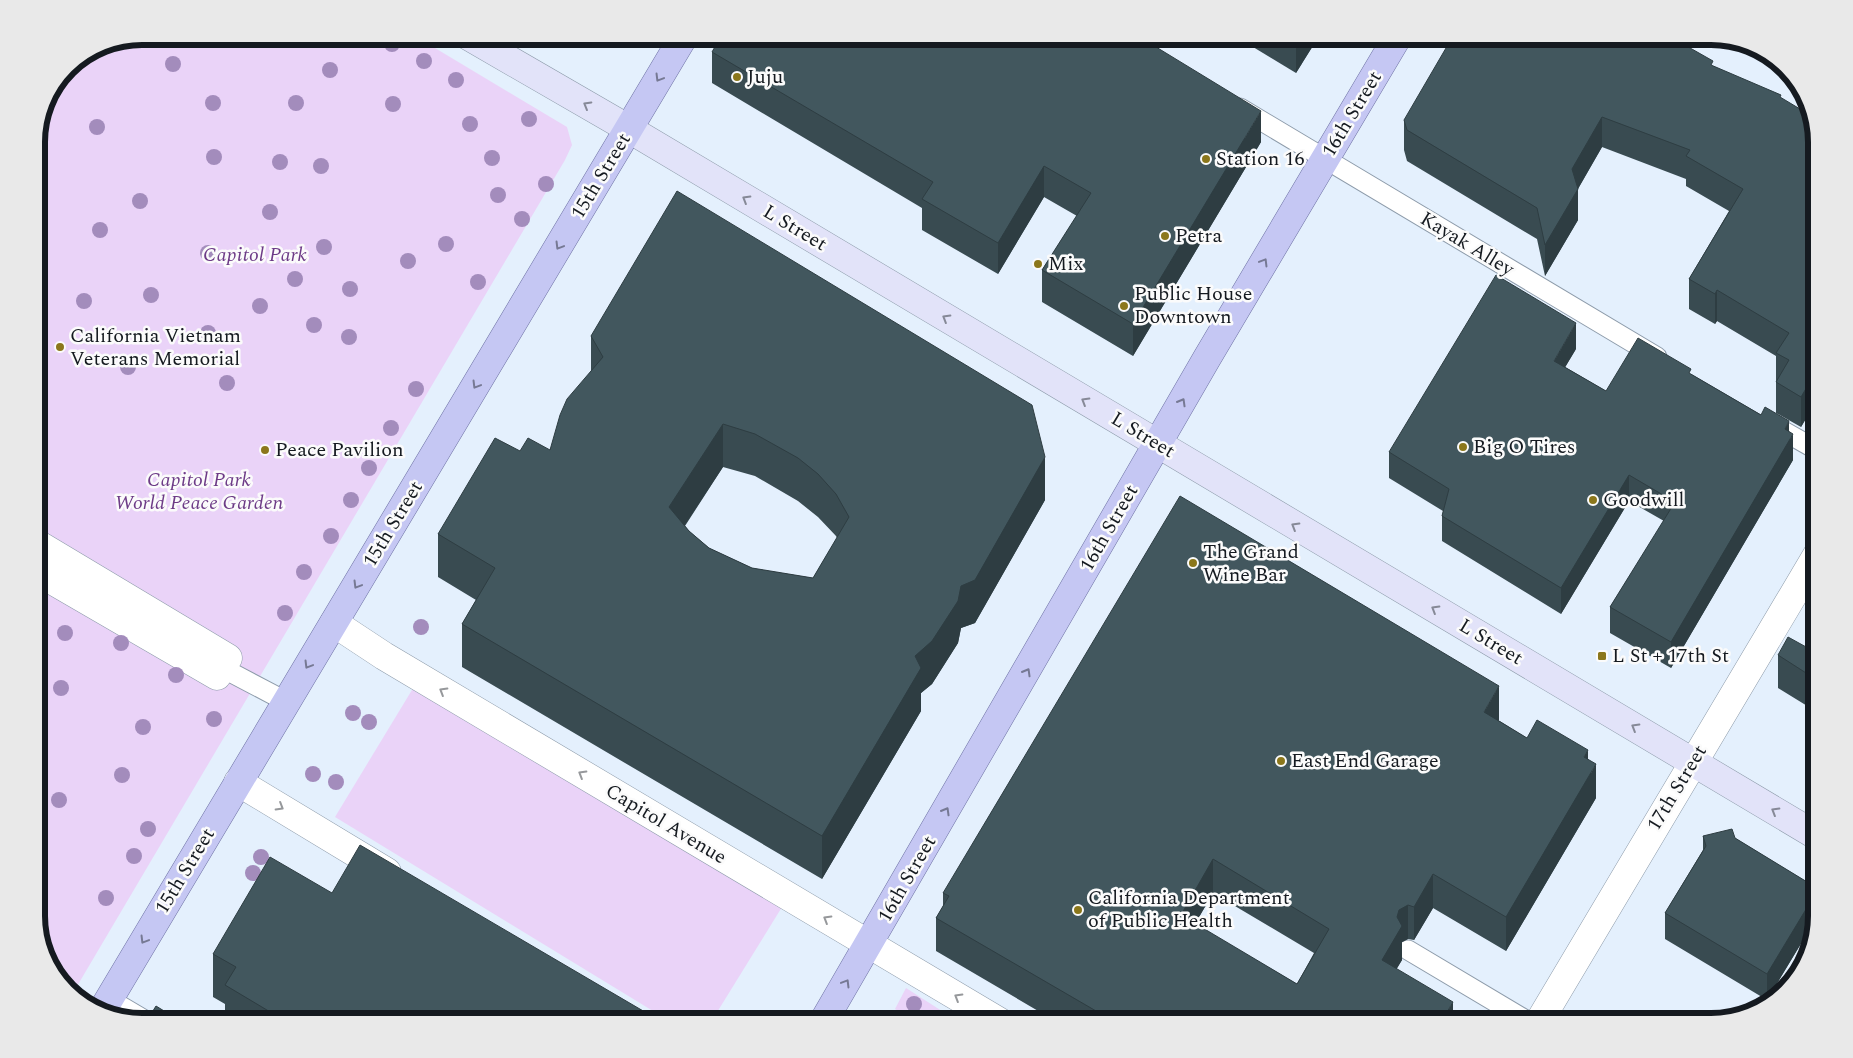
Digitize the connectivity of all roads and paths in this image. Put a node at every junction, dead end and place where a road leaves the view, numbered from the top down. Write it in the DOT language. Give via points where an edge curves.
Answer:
graph roads {
  1 [pos="484,45"];
  2 [pos="679,45"];
  3 [pos="1393,45"];
  4 [pos="1221,97"];
  5 [pos="629,129"];
  6 [pos="1325,158"];
  7 [pos="1670,364"];
  8 [pos="1755,414"];
  9 [pos="1157,444"];
  10 [pos="1808,445"];
  11 [pos="45,548"];
  12 [pos="45,563"];
  13 [pos="1808,569"];
  14 [pos="45,576"];
  15 [pos="334,623"];
  16 [pos="226,669"];
  17 [pos="286,702"];
  18 [pos="1693,762"];
  19 [pos="238,782"];
  20 [pos="1808,831"];
  21 [pos="407,884"];
  22 [pos="869,944"];
  23 [pos="1408,950"];
  24 [pos="105,1005"];
  25 [pos="118,1010"];
  26 [pos="828,1013"];
  27 [pos="985,1013"];
  28 [pos="1515,1013"];
  29 [pos="1544,1013"];
  5 -- 1 [label="main road, L Street, one-way"];
  2 -- 5 [label="main road, 15th Street, one-way"];
  3 -- 6 [label="main road, 16th Street"];
  4 -- 6 [label="lane, Kayak Alley"];
  9 -- 5 [label="main road, L Street, one-way"];
  5 -- 15 [label="main road, 15th Street, one-way"];
  6 -- 7 [label="lane, Kayak Alley"];
  9 -- 6 [label="main road, 16th Street, one-way"];
  8 -- 10 [label="lane"];
  18 -- 9 [label="main road, L Street, one-way"];
  22 -- 9 [label="main road, 16th Street, one-way"];
  11 -- 16 [label="street" via="228,658"];
  12 -- 16 [label="street"];
  13 -- 18 [label="street, 17th Street"];
  14 -- 16 [label="street" via="216,676"];
  15 -- 17 [label="main road, 15th Street, one-way"];
  22 -- 15 [label="street, Capitol Avenue, one-way" via="384,656"];
  16 -- 17 [label="lane"];
  17 -- 19 [label="main road, 15th Street"];
  20 -- 18 [label="main road, L Street, one-way"];
  18 -- 29 [label="street, 17th Street"];
  19 -- 21 [label="street, one-way"];
  19 -- 24 [label="main road, 15th Street, one-way"];
  26 -- 22 [label="main road, 16th Street, one-way"];
  27 -- 22 [label="street, Capitol Avenue, one-way"];
  23 -- 28 [label="lane"];
  24 -- 25 [label="lane"];
}
